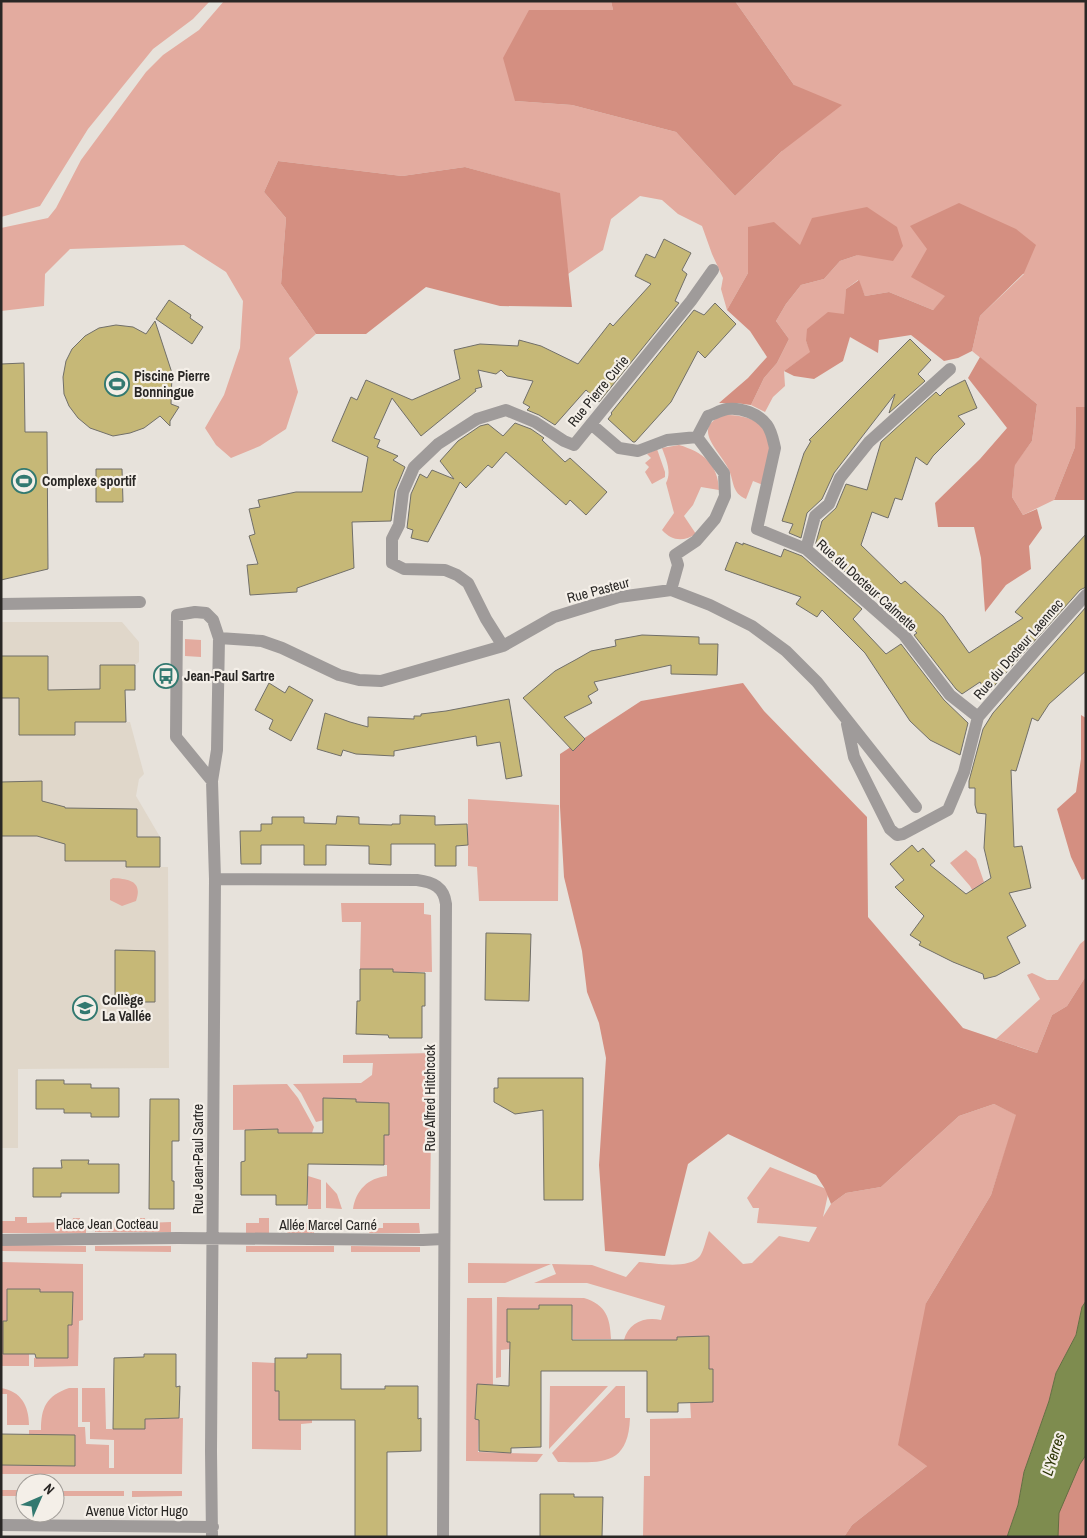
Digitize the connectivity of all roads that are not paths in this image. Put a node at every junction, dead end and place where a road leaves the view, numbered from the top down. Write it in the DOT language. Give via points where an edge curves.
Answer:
graph roads {
  1 [pos="713,270"];
  2 [pos="950,368"];
  3 [pos="591,424"];
  4 [pos="697,436"];
  5 [pos="806,548"];
  6 [pos="671,590"];
  7 [pos="1086,595"];
  8 [pos="140,602"];
  9 [pos="1,604"];
  10 [pos="219,638"];
  11 [pos="503,646"];
  12 [pos="978,718"];
  13 [pos="847,720"];
  14 [pos="212,781"];
  15 [pos="916,807"];
  16 [pos="215,879"];
  17 [pos="213,1239"];
  18 [pos="443,1239"];
  19 [pos="1,1240"];
  20 [pos="1,1525"];
  21 [pos="212,1532"];
  22 [pos="443,1537"];
  1 -- 3 [label="street, Rue Pierre Curie"];
  2 -- 5 [label="street" via="869,442 840,478 829,504 815,516"];
  3 -- 4 [label="street" via="619,448 638,451 667,440"];
  3 -- 11 [label="street, Rue Pierre Curie" via="574,445 535,422 506,410 477,419 438,444 423,458 414,467 402,492 399,525 392,539 392,563 404,569 445,570 468,582"];
  4 -- 5 [label="street, Rue du Docteur Calmette" via="708,416 727,409 741,409 767,424 775,448 757,529"];
  4 -- 6 [label="street" via="724,473 725,496 715,519 696,541 675,555 678,565"];
  5 -- 12 [label="street, Rue du Docteur Calmette" via="904,635 950,695"];
  6 -- 11 [label="street, Rue Pasteur" via="619,597 554,617"];
  6 -- 13 [label="street, Rue Pasteur" via="752,626 792,657"];
  7 -- 12 [label="street, Rue du Docteur Laennec"];
  8 -- 9 [label="street"];
  10 -- 11 [label="street, Rue Pasteur" via="262,641 338,675 381,681"];
  10 -- 14 [label="street, Rue Jean-Paul Sartre" via="217,750"];
  10 -- 14 [label="street, Rue Jean-Paul Sartre" via="213,620 206,613 177,615 176,737"];
  12 -- 13 [label="street, Rue du Docteur Laennec" via="964,772 948,810 904,834 890,829 854,757"];
  13 -- 15 [label="street, Rue Pasteur"];
  14 -- 16 [label="street, Rue Jean-Paul Sartre"];
  16 -- 17 [label="street, Rue Jean-Paul Sartre"];
  16 -- 18 [label="street, Rue Alfred Hitchcock" via="417,880 434,884 442,891 446,904"];
  17 -- 18 [label="street, Allée Marcel Carné"];
  17 -- 19 [label="street, Place Jean Cocteau"];
  17 -- 21 [label="street, Rue Jean-Paul Sartre"];
  18 -- 22 [label="street, Rue Alfred Hitchcock"];
  20 -- 21 [label="street, Avenue Victor Hugo"];
}
